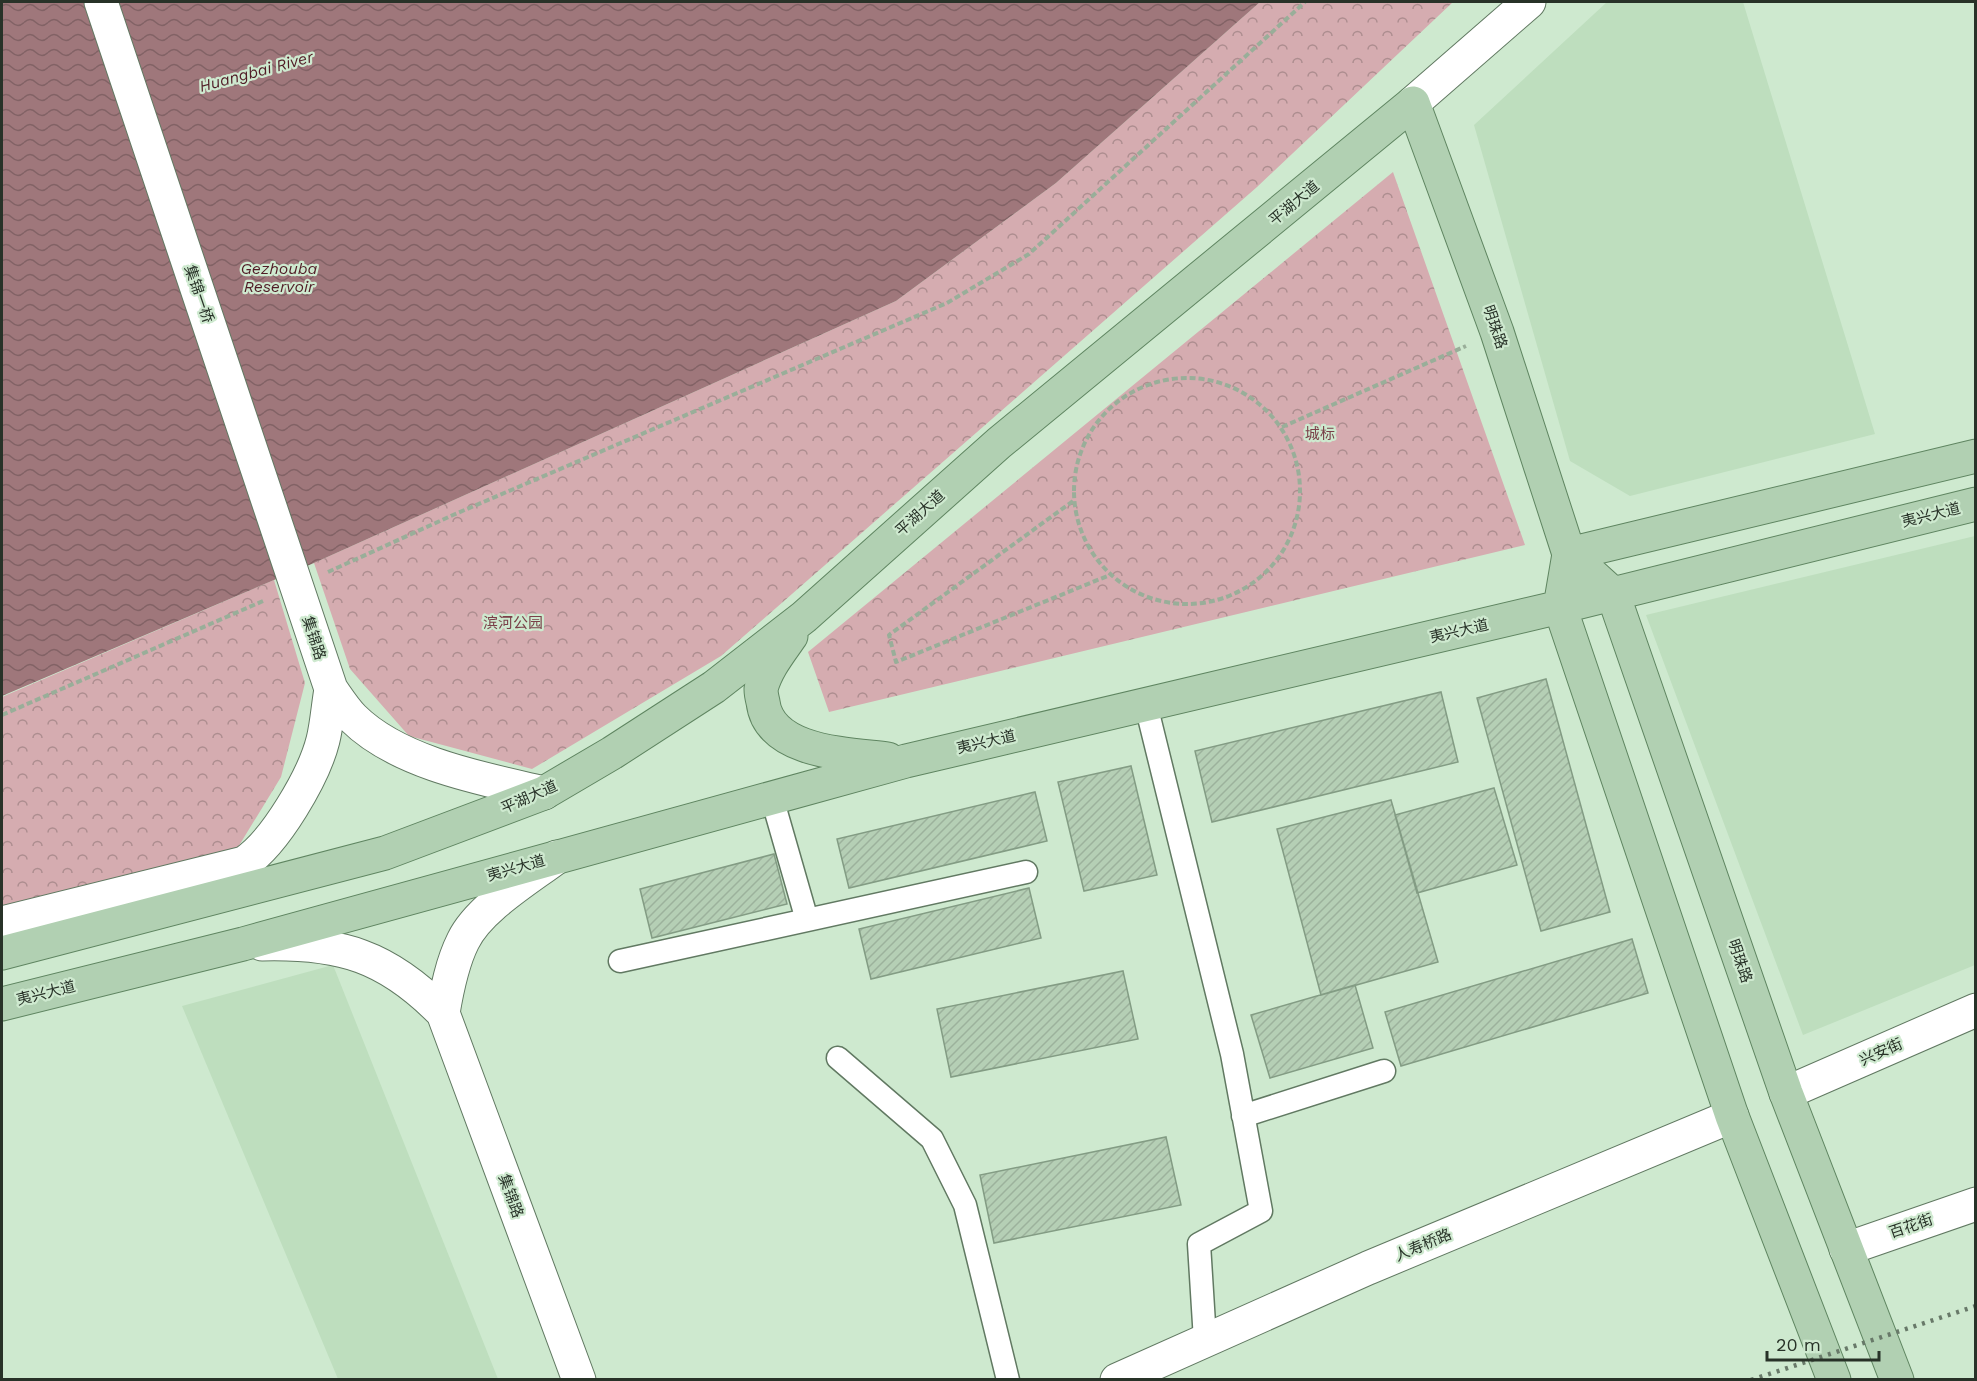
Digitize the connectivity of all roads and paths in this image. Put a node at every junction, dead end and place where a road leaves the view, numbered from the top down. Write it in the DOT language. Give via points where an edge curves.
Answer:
graph roads {
  1 [pos="101,2"];
  2 [pos="1305,2"];
  3 [pos="1498,2"];
  4 [pos="1529,2"];
  5 [pos="1413,104"];
  6 [pos="1497,332"];
  7 [pos="1282,427"];
  8 [pos="1976,456"];
  9 [pos="1073,501"];
  10 [pos="1976,504"];
  11 [pos="1569,554"];
  12 [pos="1110,575"];
  13 [pos="297,586"];
  14 [pos="1612,594"];
  15 [pos="1560,607"];
  16 [pos="804,617"];
  17 [pos="331,689"];
  18 [pos="1146,705"];
  19 [pos="2,715"];
  20 [pos="906,761"];
  21 [pos="544,794"];
  22 [pos="772,798"];
  23 [pos="559,855"];
  24 [pos="1026,872"];
  25 [pos="807,920"];
  26 [pos="2,923"];
  27 [pos="243,944"];
  28 [pos="2,952"];
  29 [pos="620,961"];
  30 [pos="2,1004"];
  31 [pos="1976,1010"];
  32 [pos="443,1013"];
  33 [pos="838,1058"];
  34 [pos="1384,1071"];
  35 [pos="1786,1094"];
  36 [pos="1243,1116"];
  37 [pos="1732,1116"];
  38 [pos="1976,1204"];
  39 [pos="1846,1249"];
  40 [pos="1205,1340"];
  41 [pos="579,1380"];
  42 [pos="1008,1380"];
  43 [pos="1117,1380"];
  44 [pos="1834,1380"];
  45 [pos="1897,1380"];
  1 -- 13 [label="street, 集锦一桥"];
  2 -- 13 [label="path" via="1029,254 947,303"];
  3 -- 5 [label="street, 平湖大道" via="1464,33"];
  4 -- 5 [label="street, 平湖大道"];
  5 -- 6 [label="main road, 明珠路"];
  5 -- 16 [label="main road, 平湖大道" via="999,443"];
  6 -- 7 [label="path"];
  6 -- 11 [label="main road, 明珠路"];
  7 -- 9 [label="path" via="1256,400 1223,382 1185,377 1149,384 1116,402 1091,430 1076,464"];
  7 -- 12 [label="path" via="1297,460 1301,496 1294,532 1275,563 1247,588 1213,601 1176,604 1141,594"];
  8 -- 11 [label="main road"];
  9 -- 12 [label="path" via="1079,529 1092,554"];
  9 -- 12 [label="path" via="889,635 896,662"];
  10 -- 14 [label="main road, 夷兴大道"];
  11 -- 14 [label="main road, 明珠路"];
  11 -- 15 [label="main road, 明珠路"];
  13 -- 17 [label="street, 集锦路"];
  13 -- 19 [label="path"];
  14 -- 15 [label="main road, 夷兴大道"];
  14 -- 35 [label="main road, 明珠路"];
  15 -- 18 [label="main road, 夷兴大道"];
  15 -- 37 [label="main road, 明珠路"];
  16 -- 20 [label="main road" via="772,663 761,690 764,715 782,737 830,753"];
  16 -- 21 [label="main road, 平湖大道" via="714,687"];
  17 -- 21 [label="street" via="354,719 402,752 465,774"];
  17 -- 26 [label="street" via="323,741 282,823 258,854 244,863"];
  18 -- 20 [label="main road, 夷兴大道"];
  18 -- 36 [label="lane" via="1232,1054"];
  20 -- 22 [label="main road, 夷兴大道"];
  21 -- 28 [label="main road, 平湖大道" via="385,853"];
  22 -- 23 [label="main road, 夷兴大道"];
  22 -- 25 [label="lane"];
  23 -- 27 [label="main road, 夷兴大道"];
  23 -- 32 [label="street" via="487,911 464,939 448,982"];
  24 -- 25 [label="lane"];
  25 -- 29 [label="lane"];
  27 -- 30 [label="main road, 夷兴大道"];
  27 -- 32 [label="street" via="305,943 357,953 419,989"];
  31 -- 35 [label="street, 兴安街"];
  32 -- 41 [label="street, 集锦路"];
  33 -- 42 [label="lane" via="932,1139 965,1205"];
  34 -- 36 [label="lane"];
  35 -- 39 [label="main road, 明珠路"];
  36 -- 40 [label="lane" via="1261,1211 1199,1244"];
  37 -- 40 [label="street, 人寿桥路"];
  37 -- 44 [label="main road, 明珠路"];
  38 -- 39 [label="street, 百花街"];
  39 -- 45 [label="main road, 明珠路"];
  40 -- 43 [label="street, 人寿桥路"];
}
